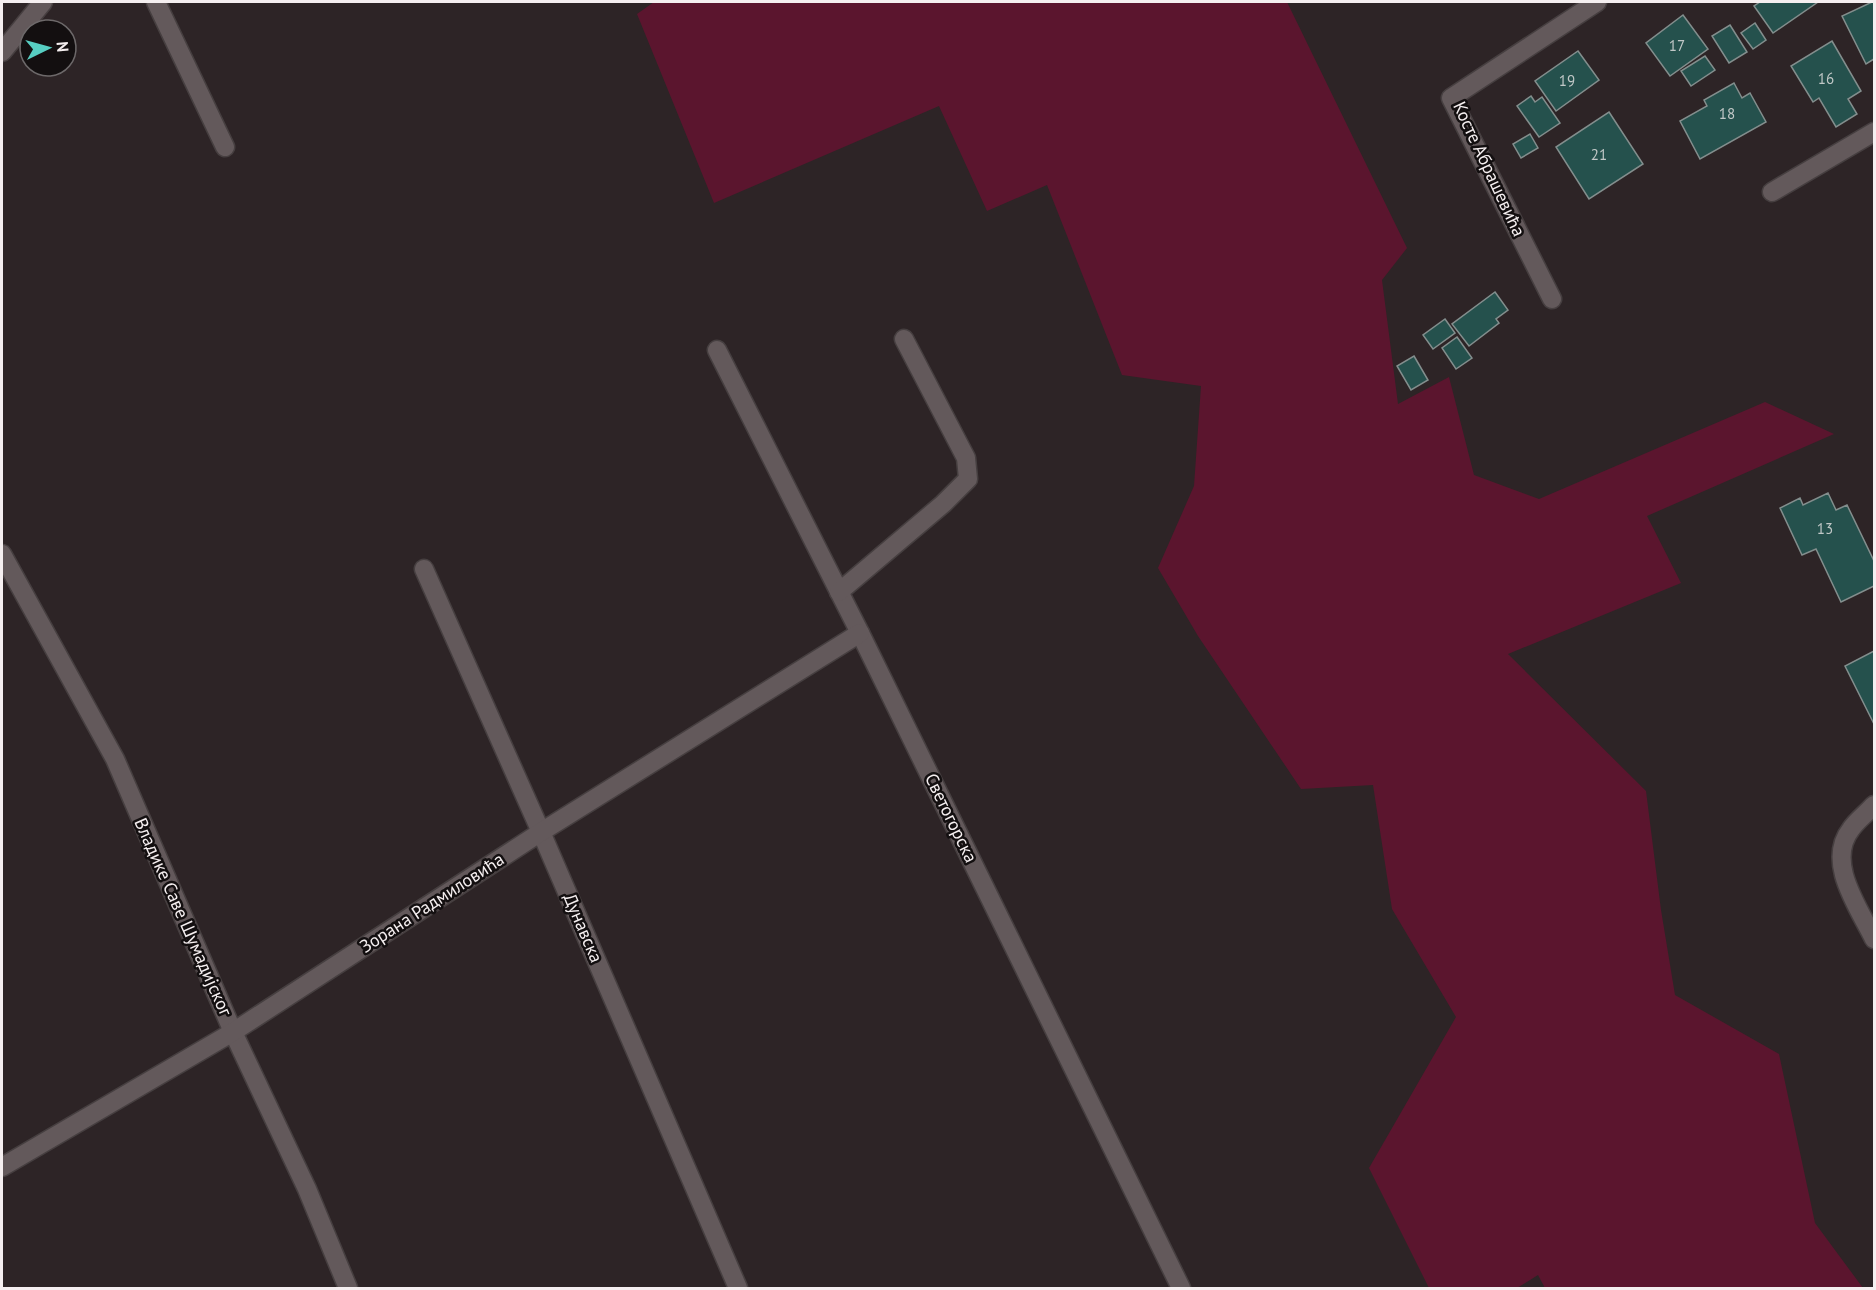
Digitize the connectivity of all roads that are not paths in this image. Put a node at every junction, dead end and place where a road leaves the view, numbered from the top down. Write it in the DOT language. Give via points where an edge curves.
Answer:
graph roads {
  1 [pos="43,2"];
  2 [pos="156,2"];
  3 [pos="1597,2"];
  4 [pos="2,52"];
  5 [pos="1875,132"];
  6 [pos="225,147"];
  7 [pos="1772,192"];
  8 [pos="1552,299"];
  9 [pos="904,339"];
  10 [pos="717,350"];
  11 [pos="2,554"];
  12 [pos="424,569"];
  13 [pos="839,592"];
  14 [pos="860,633"];
  15 [pos="1875,805"];
  16 [pos="541,832"];
  17 [pos="1875,939"];
  18 [pos="233,1032"];
  19 [pos="2,1167"];
  20 [pos="348,1288"];
  21 [pos="738,1288"];
  22 [pos="1181,1288"];
  1 -- 4 [label="street"];
  2 -- 6 [label="street"];
  3 -- 8 [label="street, Косте Абрашевића" via="1451,98"];
  5 -- 7 [label="street"];
  9 -- 13 [label="street" via="966,458 968,479"];
  10 -- 13 [label="street, Светогорска"];
  11 -- 18 [label="street, Владике Саве Шумадијског" via="115,759"];
  12 -- 16 [label="street, Дунавска"];
  13 -- 14 [label="street, Светогорска"];
  14 -- 16 [label="street, Зорана Радмиловића"];
  14 -- 22 [label="street, Светогорска"];
  15 -- 17 [label="street" via="1850,829 1843,844 1842,863 1847,883"];
  16 -- 18 [label="street, Зорана Радмиловића"];
  16 -- 21 [label="street, Дунавска"];
  18 -- 19 [label="street, Зорана Радмиловића"];
  18 -- 20 [label="street, Владике Саве Шумадијског" via="307,1189"];
}
